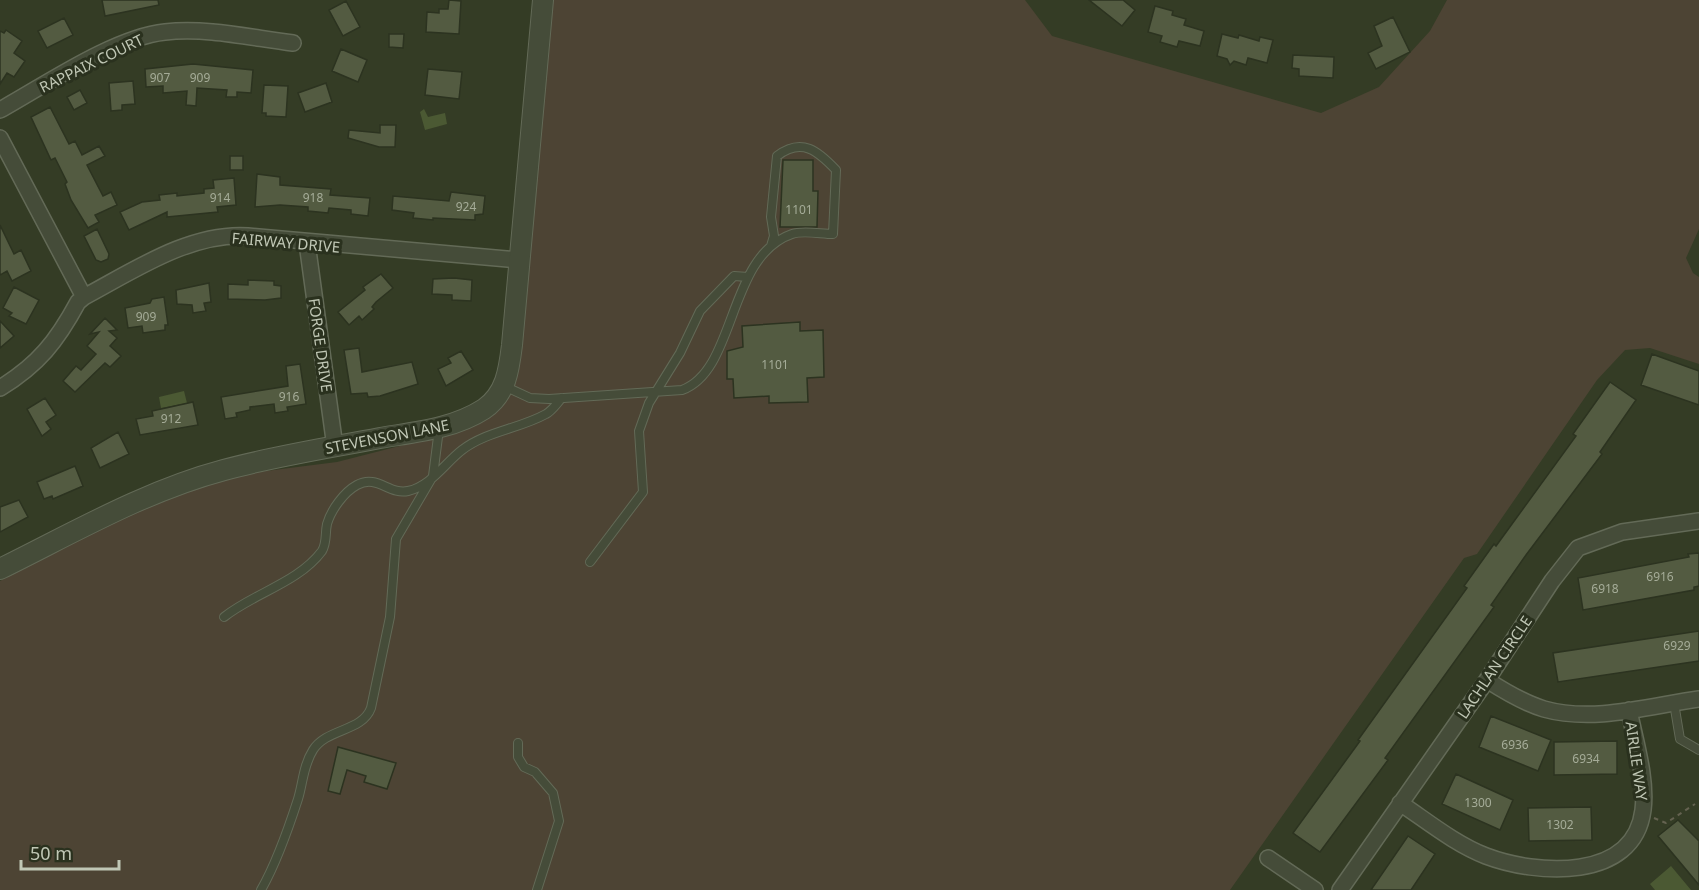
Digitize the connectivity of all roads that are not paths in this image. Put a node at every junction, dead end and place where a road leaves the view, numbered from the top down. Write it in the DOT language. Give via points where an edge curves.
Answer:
graph roads {
  1 [pos="543,0"];
  2 [pos="293,43"];
  3 [pos="0,110"];
  4 [pos="0,138"];
  5 [pos="307,243"];
  6 [pos="771,246"];
  7 [pos="519,260"];
  8 [pos="748,277"];
  9 [pos="84,297"];
  10 [pos="504,386"];
  11 [pos="0,388"];
  12 [pos="658,392"];
  13 [pos="562,398"];
  14 [pos="439,428"];
  15 [pos="335,447"];
  16 [pos="433,476"];
  17 [pos="1699,521"];
  18 [pos="590,562"];
  19 [pos="0,569"];
  20 [pos="224,617"];
  21 [pos="1487,680"];
  22 [pos="1699,699"];
  23 [pos="1674,703"];
  24 [pos="1629,710"];
  25 [pos="518,743"];
  26 [pos="1699,750"];
  27 [pos="1400,803"];
  28 [pos="1268,858"];
  29 [pos="261,890"];
  30 [pos="537,890"];
  31 [pos="1315,890"];
  32 [pos="1340,890"];
  1 -- 7 [label="street"];
  2 -- 3 [label="street, RAPPAIX COURT" via="184,32 153,34 95,57"];
  4 -- 9 [label="street"];
  5 -- 7 [label="street, FAIRWAY DRIVE"];
  5 -- 9 [label="street, FAIRWAY DRIVE" via="235,235 212,238 144,266"];
  5 -- 15 [label="street, FORGE DRIVE"];
  6 -- 6 [label="lane" via="793,233 833,234 836,170 819,152 806,147 777,156"];
  6 -- 8 [label="lane"];
  7 -- 10 [label="street" via="512,345"];
  8 -- 12 [label="lane" via="734,276 700,311"];
  8 -- 12 [label="lane" via="714,359 702,377 682,390"];
  9 -- 11 [label="street, FAIRWAY DRIVE" via="41,357"];
  10 -- 13 [label="lane" via="530,398"];
  10 -- 14 [label="street, STEVENSON LANE" via="485,408"];
  12 -- 13 [label="lane"];
  12 -- 18 [label="lane" via="649,403 639,430 643,492"];
  13 -- 16 [label="lane" via="548,414 488,435 462,450"];
  14 -- 15 [label="street, STEVENSON LANE"];
  14 -- 16 [label="lane"];
  15 -- 19 [label="street, STEVENSON LANE" via="250,463 177,484"];
  16 -- 20 [label="lane" via="409,491 395,491 368,481 352,488 333,511 324,549 291,577"];
  16 -- 29 [label="lane" via="396,539 390,616 368,715 323,739 310,754 299,797"];
  17 -- 21 [label="street, LACHLAN CIRCLE" via="1622,532 1578,548"];
  21 -- 24 [label="street" via="1528,703 1559,712"];
  21 -- 27 [label="street, LACHLAN CIRCLE"];
  22 -- 23 [label="street"];
  23 -- 24 [label="street"];
  23 -- 26 [label="lane" via="1680,739"];
  24 -- 27 [label="street, AIRLIE WAY" via="1642,782 1642,816 1634,837 1609,858 1576,868 1520,866 1485,855"];
  25 -- 30 [label="lane" via="518,757 524,767 535,772 553,793 559,821"];
  27 -- 32 [label="street, LACHLAN CIRCLE"];
  28 -- 31 [label="street"];
}
